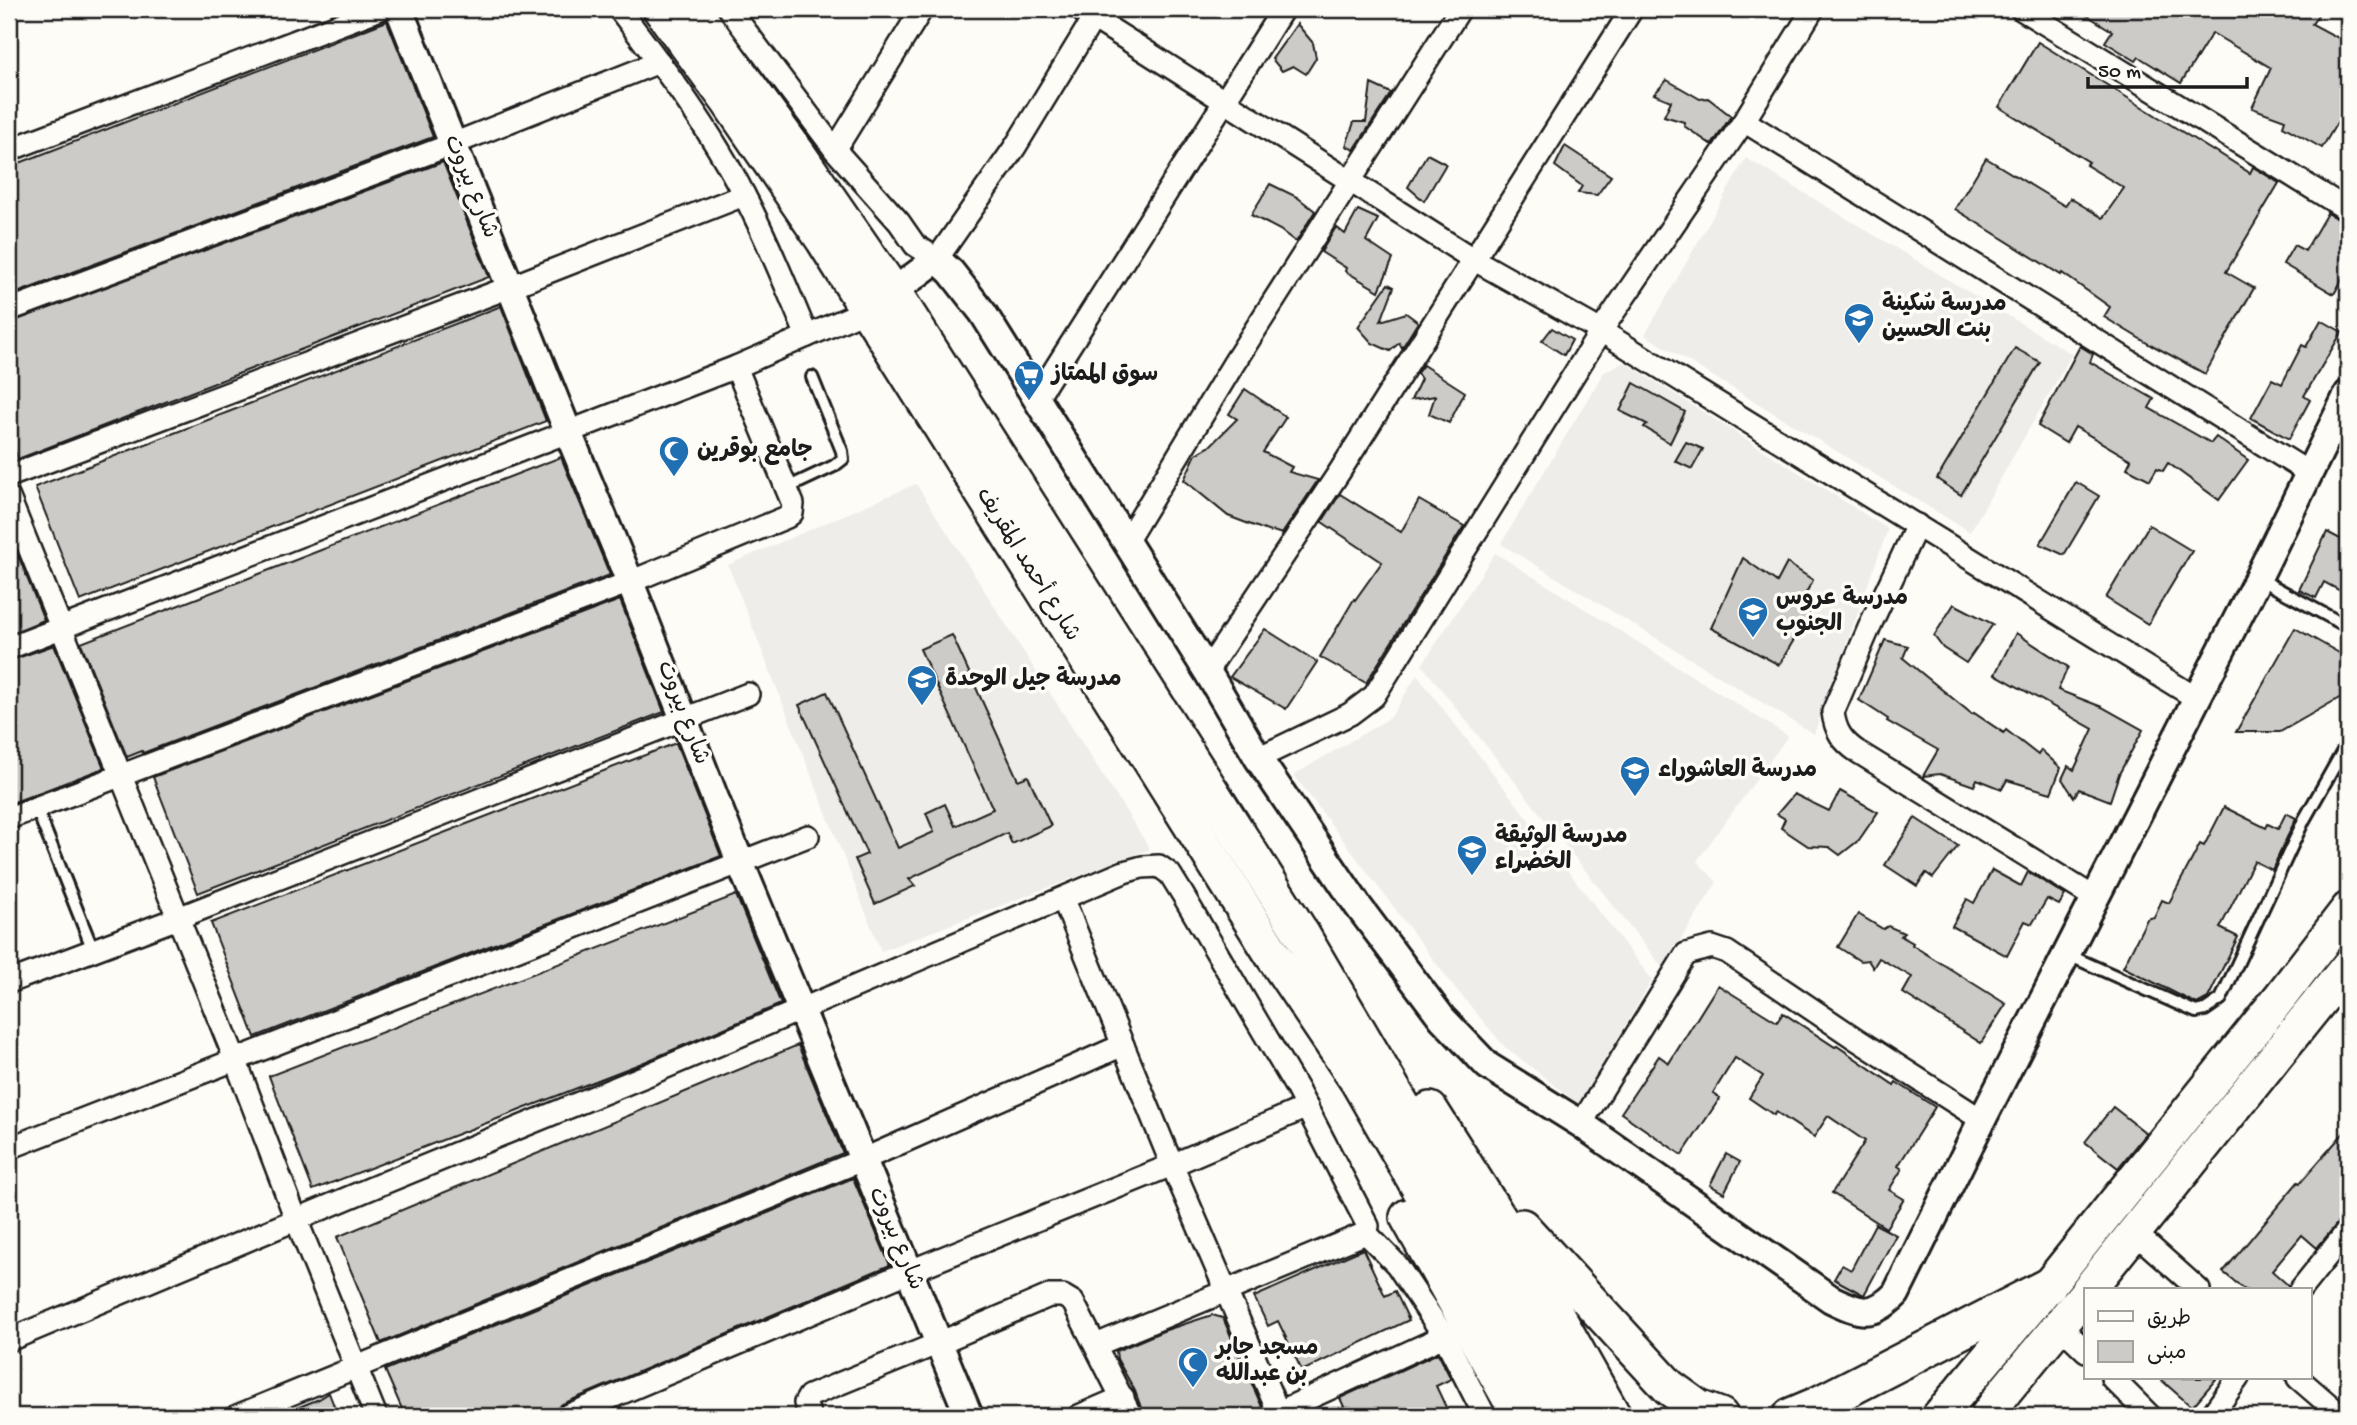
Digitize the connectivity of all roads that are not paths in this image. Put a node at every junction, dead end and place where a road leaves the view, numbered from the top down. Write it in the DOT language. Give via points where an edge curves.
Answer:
graph roads {
  1 [pos="380,9"];
  2 [pos="399,9"];
  3 [pos="619,9"];
  4 [pos="661,9"];
  5 [pos="692,9"];
  6 [pos="922,9"];
  7 [pos="1283,9"];
  8 [pos="1460,9"];
  9 [pos="1632,9"];
  10 [pos="1813,9"];
  11 [pos="2021,9"];
  12 [pos="1091,12"];
  13 [pos="740,14"];
  14 [pos="659,62"];
  15 [pos="1225,101"];
  16 [pos="1744,121"];
  17 [pos="453,144"];
  18 [pos="9,150"];
  19 [pos="835,150"];
  20 [pos="1349,181"];
  21 [pos="744,195"];
  22 [pos="2348,210"];
  23 [pos="937,259"];
  24 [pos="1473,259"];
  25 [pos="510,287"];
  26 [pos="880,301"];
  27 [pos="9,310"];
  28 [pos="1601,331"];
  29 [pos="807,336"];
  30 [pos="736,367"];
  31 [pos="812,377"];
  32 [pos="2348,394"];
  33 [pos="1036,398"];
  34 [pos="568,432"];
  35 [pos="2309,473"];
  36 [pos="9,476"];
  37 [pos="787,488"];
  38 [pos="9,498"];
  39 [pos="1917,525"];
  40 [pos="1126,542"];
  41 [pos="2258,578"];
  42 [pos="631,582"];
  43 [pos="2348,627"];
  44 [pos="60,628"];
  45 [pos="9,648"];
  46 [pos="1207,671"];
  47 [pos="748,694"];
  48 [pos="2196,698"];
  49 [pos="685,719"];
  50 [pos="2348,742"];
  51 [pos="1258,758"];
  52 [pos="120,775"];
  53 [pos="36,807"];
  54 [pos="9,818"];
  55 [pos="808,836"];
  56 [pos="740,862"];
  57 [pos="2095,898"];
  58 [pos="1063,899"];
  59 [pos="2348,909"];
  60 [pos="178,918"];
  61 [pos="1299,930"];
  62 [pos="93,950"];
  63 [pos="2066,954"];
  64 [pos="1273,956"];
  65 [pos="2348,965"];
  66 [pos="9,982"];
  67 [pos="801,1009"];
  68 [pos="1124,1045"];
  69 [pos="235,1059"];
  70 [pos="1307,1107"];
  71 [pos="1982,1119"];
  72 [pos="1396,1120"];
  73 [pos="1581,1124"];
  74 [pos="9,1148"];
  75 [pos="862,1160"];
  76 [pos="1172,1165"];
  77 [pos="1467,1167"];
  78 [pos="296,1219"];
  79 [pos="2348,1230"];
  80 [pos="1366,1233"];
  81 [pos="2135,1233"];
  82 [pos="908,1272"];
  83 [pos="2048,1286"];
  84 [pos="2090,1288"];
  85 [pos="2197,1288"];
  86 [pos="2302,1288"];
  87 [pos="1227,1290"];
  88 [pos="2084,1296"];
  89 [pos="2059,1325"];
  90 [pos="1444,1336"];
  91 [pos="9,1340"];
  92 [pos="939,1343"];
  93 [pos="1096,1345"];
  94 [pos="2084,1349"];
  95 [pos="355,1366"];
  96 [pos="2114,1380"];
  97 [pos="2237,1380"];
  98 [pos="2300,1380"];
  99 [pos="1127,1407"];
  100 [pos="1508,1413"];
  101 [pos="1280,1414"];
  102 [pos="237,1416"];
  103 [pos="376,1416"];
  104 [pos="567,1416"];
  105 [pos="810,1416"];
  106 [pos="969,1416"];
  107 [pos="1080,1416"];
  108 [pos="1547,1416"];
  109 [pos="1576,1416"];
  110 [pos="1613,1416"];
  111 [pos="1720,1416"];
  112 [pos="1791,1416"];
  113 [pos="1939,1416"];
  114 [pos="1987,1416"];
  115 [pos="2150,1416"];
  116 [pos="2211,1416"];
  117 [pos="2342,1416"];
  1 -- 18 [label="street"];
  2 -- 17 [label="street, شارع بيروت"];
  3 -- 14 [label="street"];
  4 -- 26 [label="highway, شارع أحمد المقريف" via="824,240"];
  5 -- 26 [label="highway, شارع أحمد المقريف" via="797,153"];
  6 -- 19 [label="street"];
  7 -- 15 [label="street"];
  8 -- 20 [label="street"];
  9 -- 24 [label="street"];
  10 -- 16 [label="street"];
  11 -- 22 [label="street"];
  12 -- 15 [label="street"];
  12 -- 23 [label="street" via="1015,147"];
  13 -- 19 [label="street"];
  14 -- 17 [label="street"];
  14 -- 21 [label="street"];
  15 -- 20 [label="street"];
  15 -- 33 [label="street"];
  16 -- 28 [label="street"];
  16 -- 35 [label="street"];
  17 -- 25 [label="street, شارع بيروت"];
  17 -- 27 [label="street"];
  19 -- 23 [label="street" via="915,245"];
  20 -- 24 [label="street"];
  20 -- 40 [label="street"];
  21 -- 25 [label="street"];
  21 -- 29 [label="street"];
  23 -- 26 [label="street"];
  23 -- 33 [label="street" via="983,313"];
  24 -- 28 [label="street"];
  24 -- 46 [label="street"];
  25 -- 34 [label="street, شارع بيروت"];
  25 -- 36 [label="street"];
  26 -- 29 [label="street"];
  26 -- 61 [label="highway, شارع أحمد المقريف"];
  26 -- 64 [label="highway, شارع أحمد المقريف"];
  28 -- 39 [label="street"];
  28 -- 51 [label="street" via="1374,696 1350,714"];
  29 -- 30 [label="street"];
  30 -- 34 [label="street"];
  30 -- 37 [label="street"];
  31 -- 37 [label="lane" via="843,460"];
  32 -- 35 [label="street"];
  33 -- 40 [label="street"];
  34 -- 42 [label="street, شارع بيروت"];
  34 -- 44 [label="street"];
  35 -- 41 [label="street"];
  37 -- 42 [label="street" via="793,504 787,517"];
  38 -- 44 [label="street"];
  39 -- 48 [label="street"];
  39 -- 57 [label="street" via="1833,712 1834,723 1846,743 1858,752"];
  40 -- 46 [label="street"];
  41 -- 43 [label="lane"];
  41 -- 48 [label="street"];
  42 -- 49 [label="street, شارع بيروت"];
  42 -- 52 [label="street"];
  44 -- 45 [label="street"];
  44 -- 52 [label="street"];
  46 -- 51 [label="street"];
  47 -- 49 [label="street"];
  48 -- 57 [label="street"];
  49 -- 56 [label="street, شارع بيروت"];
  49 -- 60 [label="street"];
  50 -- 63 [label="lane" via="2304,820 2221,999 2196,1012"];
  51 -- 73 [label="street" via="1441,1018 1488,1066"];
  52 -- 53 [label="street"];
  52 -- 60 [label="street"];
  53 -- 54 [label="street"];
  53 -- 62 [label="lane"];
  55 -- 56 [label="street"];
  56 -- 67 [label="street, شارع بيروت"];
  56 -- 69 [label="street"];
  57 -- 63 [label="street"];
  58 -- 67 [label="street"];
  58 -- 68 [label="street"];
  58 -- 70 [label="street" via="1142,867 1159,866 1170,874"];
  59 -- 83 [label="main road"];
  60 -- 62 [label="street"];
  60 -- 69 [label="street"];
  61 -- 72 [label="highway, شارع أحمد المقريف"];
  61 -- 77 [label="highway" via="1375,1023"];
  62 -- 66 [label="street"];
  63 -- 71 [label="street"];
  64 -- 72 [label="highway, شارع أحمد المقريف" via="1358,1081"];
  64 -- 100 [label="highway"];
  65 -- 81 [label="main road"];
  67 -- 75 [label="street, شارع بيروت"];
  67 -- 78 [label="street"];
  68 -- 75 [label="street"];
  68 -- 76 [label="street"];
  69 -- 74 [label="street"];
  69 -- 78 [label="street"];
  70 -- 76 [label="street"];
  70 -- 80 [label="street" via="1368,1226"];
  71 -- 73 [label="street" via="1727,951 1713,947 1686,954"];
  71 -- 73 [label="street" via="1896,1294 1882,1308 1868,1311 1852,1310 1831,1299"];
  72 -- 108 [label="highway"];
  72 -- 109 [label="highway"];
  75 -- 82 [label="street, شارع بيروت"];
  75 -- 95 [label="street"];
  76 -- 82 [label="street"];
  76 -- 87 [label="street"];
  77 -- 110 [label="highway"];
  77 -- 111 [label="highway" via="1669,1387 1698,1408"];
  78 -- 91 [label="street"];
  78 -- 95 [label="street"];
  79 -- 86 [label="street"];
  80 -- 87 [label="street"];
  80 -- 90 [label="street" via="1397,1265"];
  81 -- 84 [label="main road"];
  81 -- 85 [label="street"];
  82 -- 92 [label="street, شارع بيروت"];
  82 -- 104 [label="street"];
  83 -- 112 [label="highway"];
  83 -- 113 [label="main road"];
  87 -- 93 [label="street"];
  87 -- 101 [label="street"];
  88 -- 89 [label="main road"];
  89 -- 94 [label="street"];
  89 -- 114 [label="main road"];
  90 -- 100 [label="street"];
  90 -- 101 [label="street"];
  92 -- 93 [label="street" via="1049,1296 1063,1296 1073,1302"];
  92 -- 105 [label="street" via="809,1396 805,1403"];
  92 -- 106 [label="street, شارع بيروت"];
  93 -- 99 [label="street"];
  95 -- 102 [label="street"];
  95 -- 103 [label="street"];
  96 -- 115 [label="street"];
  97 -- 116 [label="street"];
  98 -- 117 [label="street"];
  99 -- 107 [label="street"];
}
